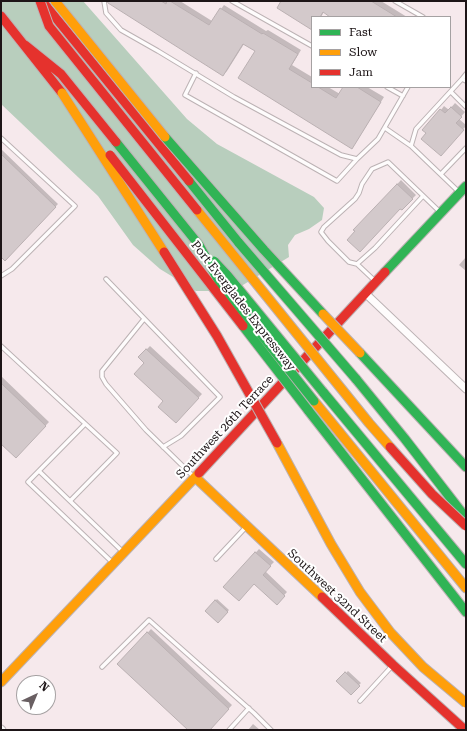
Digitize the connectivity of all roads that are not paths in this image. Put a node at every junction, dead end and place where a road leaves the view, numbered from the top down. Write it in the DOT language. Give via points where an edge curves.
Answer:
graph roads {
  1 [pos="41,1"];
  2 [pos="55,1"];
  3 [pos="104,1"];
  4 [pos="232,1"];
  5 [pos="395,1"];
  6 [pos="1,16"];
  7 [pos="421,16"];
  8 [pos="311,45"];
  9 [pos="25,46"];
  10 [pos="196,74"];
  11 [pos="466,74"];
  12 [pos="464,80"];
  13 [pos="388,88"];
  14 [pos="407,88"];
  15 [pos="451,92"];
  16 [pos="62,93"];
  17 [pos="403,96"];
  18 [pos="466,107"];
  19 [pos="385,128"];
  20 [pos="1,138"];
  21 [pos="411,146"];
  22 [pos="466,148"];
  23 [pos="357,159"];
  24 [pos="440,174"];
  25 [pos="463,189"];
  26 [pos="424,196"];
  27 [pos="441,213"];
  28 [pos="199,245"];
  29 [pos="357,264"];
  30 [pos="1,276"];
  31 [pos="106,279"];
  32 [pos="376,282"];
  33 [pos="365,293"];
  34 [pos="144,319"];
  35 [pos="1,346"];
  36 [pos="356,379"];
  37 [pos="466,389"];
  38 [pos="86,424"];
  39 [pos="405,439"];
  40 [pos="163,447"];
  41 [pos="466,467"];
  42 [pos="39,471"];
  43 [pos="195,477"];
  44 [pos="70,501"];
  45 [pos="466,504"];
  46 [pos="466,518"];
  47 [pos="246,526"];
  48 [pos="466,526"];
  49 [pos="466,529"];
  50 [pos="124,553"];
  51 [pos="216,558"];
  52 [pos="113,564"];
  53 [pos="466,564"];
  54 [pos="466,588"];
  55 [pos="466,612"];
  56 [pos="393,665"];
  57 [pos="102,667"];
  58 [pos="1,682"];
  59 [pos="360,701"];
  60 [pos="466,703"];
  61 [pos="249,708"];
  62 [pos="229,730"];
  63 [pos="271,730"];
  64 [pos="465,730"];
  1 -- 36 [label="main road, bridge" via="239,243"];
  1 -- 48 [label="main road, bridge" via="49,26 369,423 432,494"];
  2 -- 41 [label="main road, bridge" via="186,161 264,250"];
  3 -- 10 [label="lane" via="106,13 121,30"];
  4 -- 8 [label="lane"];
  5 -- 7 [label="lane"];
  6 -- 9 [label="main road, Port Everglades Expressway"];
  9 -- 16 [label="main road, Port Everglades Expressway"];
  9 -- 28 [label="main road" via="61,74"];
  10 -- 23 [label="lane" via="340,155"];
  10 -- 23 [label="lane" via="185,95 336,181"];
  11 -- 12 [label="lane"];
  12 -- 15 [label="lane"];
  13 -- 17 [label="lane"];
  14 -- 17 [label="lane"];
  15 -- 18 [label="lane"];
  15 -- 21 [label="lane" via="416,129"];
  16 -- 55 [label="main road, Port Everglades Expressway, bridge"];
  16 -- 60 [label="main road, bridge" via="217,336 330,544 360,592 390,632 423,667"];
  17 -- 19 [label="lane"];
  19 -- 21 [label="lane"];
  19 -- 23 [label="lane" via="378,139"];
  20 -- 30 [label="lane" via="75,206"];
  21 -- 24 [label="lane"];
  22 -- 24 [label="lane"];
  24 -- 25 [label="lane"];
  25 -- 27 [label="main road, Southwest 26th Terrace"];
  26 -- 27 [label="lane"];
  26 -- 29 [label="lane"];
  26 -- 29 [label="lane" via="388,162 372,169 355,198 322,230 328,241 349,262"];
  27 -- 32 [label="main road, Southwest 26th Terrace"];
  28 -- 53 [label="main road, bridge" via="228,276"];
  28 -- 54 [label="main road, bridge" via="220,283"];
  29 -- 32 [label="lane"];
  31 -- 34 [label="lane"];
  32 -- 33 [label="main road, Southwest 26th Terrace"];
  33 -- 37 [label="street"];
  33 -- 43 [label="main road, Southwest 26th Terrace"];
  34 -- 40 [label="lane" via="102,371 102,377"];
  34 -- 40 [label="lane" via="220,397 181,436"];
  35 -- 38 [label="lane"];
  36 -- 39 [label="main road"];
  36 -- 45 [label="main road" via="401,427"];
  38 -- 42 [label="lane"];
  38 -- 44 [label="lane" via="117,453"];
  39 -- 46 [label="main road"];
  39 -- 49 [label="main road" via="416,461"];
  40 -- 43 [label="lane"];
  42 -- 44 [label="lane"];
  42 -- 52 [label="lane" via="28,482"];
  43 -- 47 [label="main road, Southwest 32nd Street"];
  43 -- 50 [label="main road, Southwest 26th Terrace"];
  44 -- 50 [label="lane"];
  47 -- 51 [label="lane"];
  47 -- 56 [label="main road, Southwest 32nd Street"];
  50 -- 52 [label="main road, Southwest 26th Terrace"];
  52 -- 58 [label="main road, Southwest 26th Terrace"];
  56 -- 59 [label="lane"];
  56 -- 64 [label="main road, Southwest 32nd Street"];
  57 -- 61 [label="lane" via="149,620"];
  61 -- 62 [label="lane"];
  61 -- 63 [label="lane"];
}
